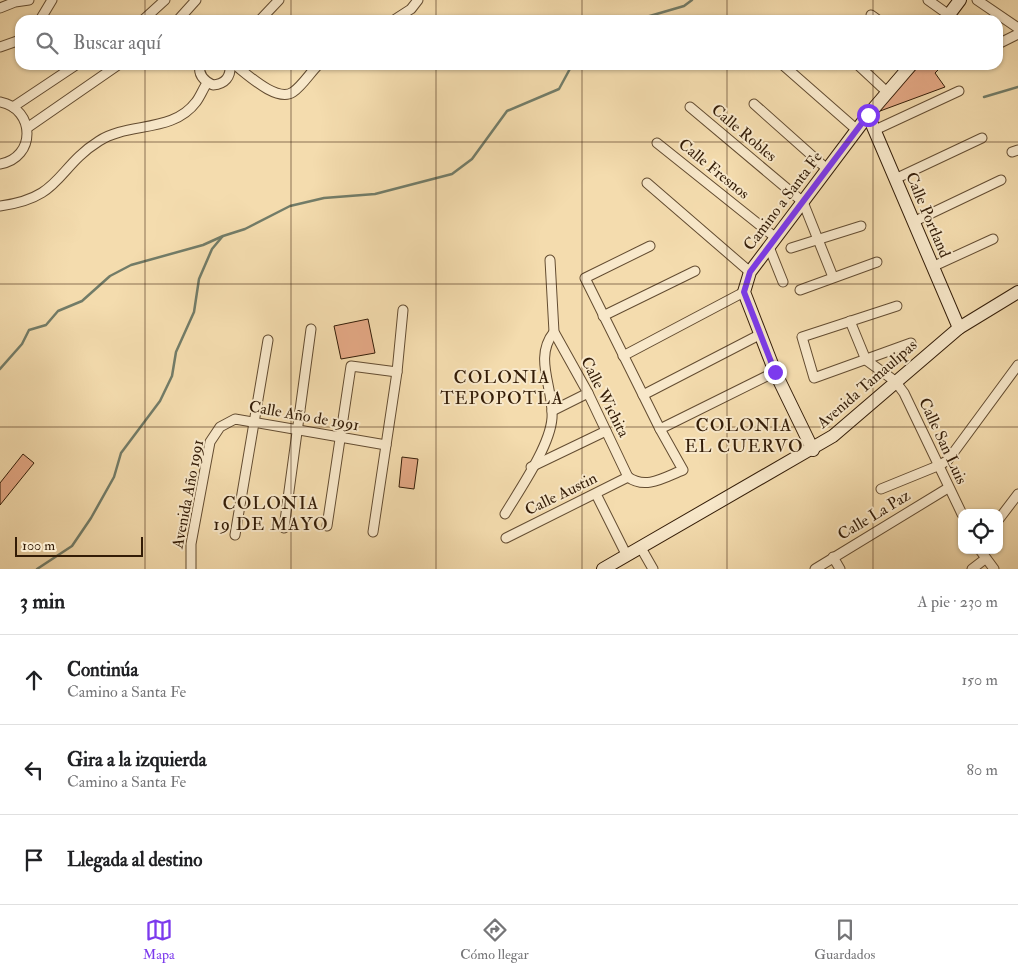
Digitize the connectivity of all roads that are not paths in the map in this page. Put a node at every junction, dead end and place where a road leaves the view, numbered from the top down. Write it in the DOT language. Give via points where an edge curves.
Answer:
graph roads {
  1 [pos="29,0"];
  2 [pos="40,0"];
  3 [pos="52,0"];
  4 [pos="165,0"];
  5 [pos="196,0"];
  6 [pos="279,0"];
  7 [pos="418,0"];
  8 [pos="928,0"];
  9 [pos="960,0"];
  10 [pos="977,0"];
  11 [pos="0,8"];
  12 [pos="43,15"];
  13 [pos="148,15"];
  14 [pos="182,15"];
  15 [pos="265,15"];
  16 [pos="402,15"];
  17 [pos="944,15"];
  18 [pos="949,15"];
  19 [pos="999,15"];
  20 [pos="1003,18"];
  21 [pos="1018,28"];
  22 [pos="1018,34"];
  23 [pos="15,42"];
  24 [pos="1003,42"];
  25 [pos="0,47"];
  26 [pos="68,70"];
  27 [pos="111,70"];
  28 [pos="200,70"];
  29 [pos="229,70"];
  30 [pos="242,70"];
  31 [pos="314,70"];
  32 [pos="789,70"];
  33 [pos="863,70"];
  34 [pos="907,70"];
  35 [pos="207,83"];
  36 [pos="959,91"];
  37 [pos="888,93"];
  38 [pos="0,102"];
  39 [pos="754,104"];
  40 [pos="13,107"];
  41 [pos="690,107"];
  42 [pos="868,115"];
  43 [pos="27,128"];
  44 [pos="857,130"];
  45 [pos="875,130"];
  46 [pos="982,138"];
  47 [pos="657,143"];
  48 [pos="0,164"];
  49 [pos="827,169"];
  50 [pos="895,179"];
  51 [pos="1001,180"];
  52 [pos="647,183"];
  53 [pos="802,202"];
  54 [pos="0,206"];
  55 [pos="913,222"];
  56 [pos="861,226"];
  57 [pos="819,239"];
  58 [pos="993,239"];
  59 [pos="772,242"];
  60 [pos="650,246"];
  61 [pos="791,248"];
  62 [pos="550,260"];
  63 [pos="877,262"];
  64 [pos="932,267"];
  65 [pos="695,271"];
  66 [pos="750,272"];
  67 [pos="833,277"];
  68 [pos="783,282"];
  69 [pos="800,290"];
  70 [pos="744,292"];
  71 [pos="1018,292"];
  72 [pos="896,306"];
  73 [pos="403,310"];
  74 [pos="603,316"];
  75 [pos="850,321"];
  76 [pos="959,328"];
  77 [pos="311,329"];
  78 [pos="554,332"];
  79 [pos="761,334"];
  80 [pos="268,340"];
  81 [pos="912,343"];
  82 [pos="623,356"];
  83 [pos="866,360"];
  84 [pos="1018,365"];
  85 [pos="397,372"];
  86 [pos="775,372"];
  87 [pos="895,381"];
  88 [pos="588,393"];
  89 [pos="643,395"];
  90 [pos="552,411"];
  91 [pos="255,422"];
  92 [pos="220,427"];
  93 [pos="660,429"];
  94 [pos="297,430"];
  95 [pos="606,431"];
  96 [pos="339,437"];
  97 [pos="386,445"];
  98 [pos="812,450"];
  99 [pos="940,465"];
  100 [pos="531,468"];
  101 [pos="628,478"];
  102 [pos="948,488"];
  103 [pos="881,489"];
  104 [pos="596,494"];
  105 [pos="1018,494"];
  106 [pos="959,509"];
  107 [pos="505,514"];
  108 [pos="1003,514"];
  109 [pos="327,526"];
  110 [pos="284,528"];
  111 [pos="373,532"];
  112 [pos="235,535"];
  113 [pos="506,538"];
  114 [pos="641,548"];
  115 [pos="982,554"];
  116 [pos="627,556"];
  117 [pos="833,557"];
  118 [pos="985,559"];
  119 [pos="191,569"];
  120 [pos="603,569"];
  121 [pos="653,569"];
  122 [pos="815,569"];
  123 [pos="840,569"];
  124 [pos="972,569"];
  125 [pos="994,569"];
  1 -- 11 [label="street"];
  2 -- 3 [label="street"];
  3 -- 12 [label="street"];
  4 -- 13 [label="street"];
  5 -- 14 [label="street"];
  6 -- 15 [label="street"];
  7 -- 16 [label="street"];
  8 -- 17 [label="street"];
  9 -- 18 [label="street"];
  10 -- 19 [label="street"];
  20 -- 21 [label="street"];
  22 -- 24 [label="street"];
  23 -- 25 [label="street"];
  26 -- 40 [label="street"];
  27 -- 43 [label="street"];
  28 -- 35 [label="street"];
  29 -- 35 [label="street" via="224,81 213,85"];
  30 -- 31 [label="street" via="270,91 285,95 293,93"];
  32 -- 44 [label="street"];
  33 -- 37 [label="street"];
  34 -- 37 [label="street, Camino a Santa Fe"];
  35 -- 54 [label="street" via="196,103 175,119 107,136 88,149 44,193 18,204"];
  36 -- 45 [label="street"];
  37 -- 42 [label="street, Camino a Santa Fe"];
  38 -- 40 [label="street"];
  39 -- 49 [label="street"];
  40 -- 43 [label="street" via="23,117"];
  41 -- 53 [label="street, Calle Robles"];
  42 -- 44 [label="street, Camino a Santa Fe"];
  42 -- 45 [label="street, Calle Portland"];
  43 -- 48 [label="street" via="25,146 20,155"];
  44 -- 49 [label="street, Camino a Santa Fe"];
  45 -- 50 [label="street, Calle Portland"];
  46 -- 50 [label="street"];
  47 -- 59 [label="street, Calle Fresnos"];
  49 -- 53 [label="street, Camino a Santa Fe"];
  50 -- 55 [label="street, Calle Portland"];
  51 -- 55 [label="street"];
  52 -- 66 [label="street"];
  53 -- 57 [label="street"];
  53 -- 59 [label="street, Camino a Santa Fe"];
  55 -- 64 [label="street, Calle Portland"];
  56 -- 57 [label="street"];
  57 -- 61 [label="street"];
  57 -- 67 [label="street"];
  58 -- 64 [label="street"];
  59 -- 66 [label="street, Camino a Santa Fe"];
  59 -- 68 [label="street"];
  60 -- 74 [label="street" via="585,278"];
  62 -- 78 [label="street"];
  63 -- 67 [label="street"];
  64 -- 76 [label="street, Calle Portland"];
  65 -- 74 [label="street"];
  66 -- 70 [label="street, Camino a Santa Fe"];
  67 -- 69 [label="street"];
  70 -- 79 [label="street"];
  70 -- 82 [label="street"];
  71 -- 76 [label="street, Avenida Tamaulipas"];
  72 -- 75 [label="street"];
  73 -- 85 [label="street"];
  74 -- 82 [label="street"];
  75 -- 83 [label="street"];
  75 -- 83 [label="street" via="802,337 814,378"];
  76 -- 87 [label="street, Avenida Tamaulipas"];
  77 -- 94 [label="street"];
  78 -- 88 [label="street, Calle Wichita"];
  78 -- 90 [label="street" via="544,352"];
  79 -- 86 [label="street"];
  79 -- 89 [label="street"];
  80 -- 91 [label="street"];
  81 -- 83 [label="street"];
  82 -- 89 [label="street"];
  83 -- 87 [label="street"];
  84 -- 99 [label="street" via="948,460"];
  85 -- 96 [label="street" via="351,366"];
  85 -- 97 [label="street"];
  86 -- 93 [label="street"];
  86 -- 98 [label="street"];
  87 -- 98 [label="street, Avenida Tamaulipas" via="860,415"];
  87 -- 99 [label="street, Calle San Luis"];
  88 -- 90 [label="street"];
  88 -- 95 [label="street, Calle Wichita"];
  89 -- 93 [label="street"];
  90 -- 100 [label="street" via="550,435"];
  91 -- 92 [label="street, Calle Año de 1991" via="235,419"];
  91 -- 94 [label="street, Calle Año de 1991"];
  91 -- 112 [label="street"];
  92 -- 119 [label="street, Avenida Año 1991" via="210,442 191,544"];
  93 -- 101 [label="street" via="683,470 652,483 642,484"];
  94 -- 96 [label="street, Calle Año de 1991"];
  94 -- 110 [label="street"];
  95 -- 100 [label="street"];
  95 -- 101 [label="street, Calle Wichita"];
  96 -- 97 [label="street, Calle Año de 1991"];
  96 -- 109 [label="street"];
  97 -- 111 [label="street"];
  98 -- 114 [label="street, Avenida Tamaulipas"];
  99 -- 102 [label="street, Calle San Luis"];
  99 -- 103 [label="street"];
  100 -- 107 [label="street"];
  101 -- 104 [label="street, Calle Austin"];
  102 -- 106 [label="street, Calle San Luis"];
  102 -- 117 [label="street, Calle La Paz"];
  104 -- 113 [label="street, Calle Austin"];
  104 -- 116 [label="street"];
  105 -- 108 [label="street"];
  114 -- 116 [label="street, Avenida Tamaulipas"];
  114 -- 121 [label="street"];
  115 -- 118 [label="street"];
  116 -- 120 [label="street, Avenida Tamaulipas"];
  117 -- 122 [label="street, Calle La Paz"];
  117 -- 123 [label="street"];
  118 -- 124 [label="street"];
  118 -- 125 [label="street"];
}
